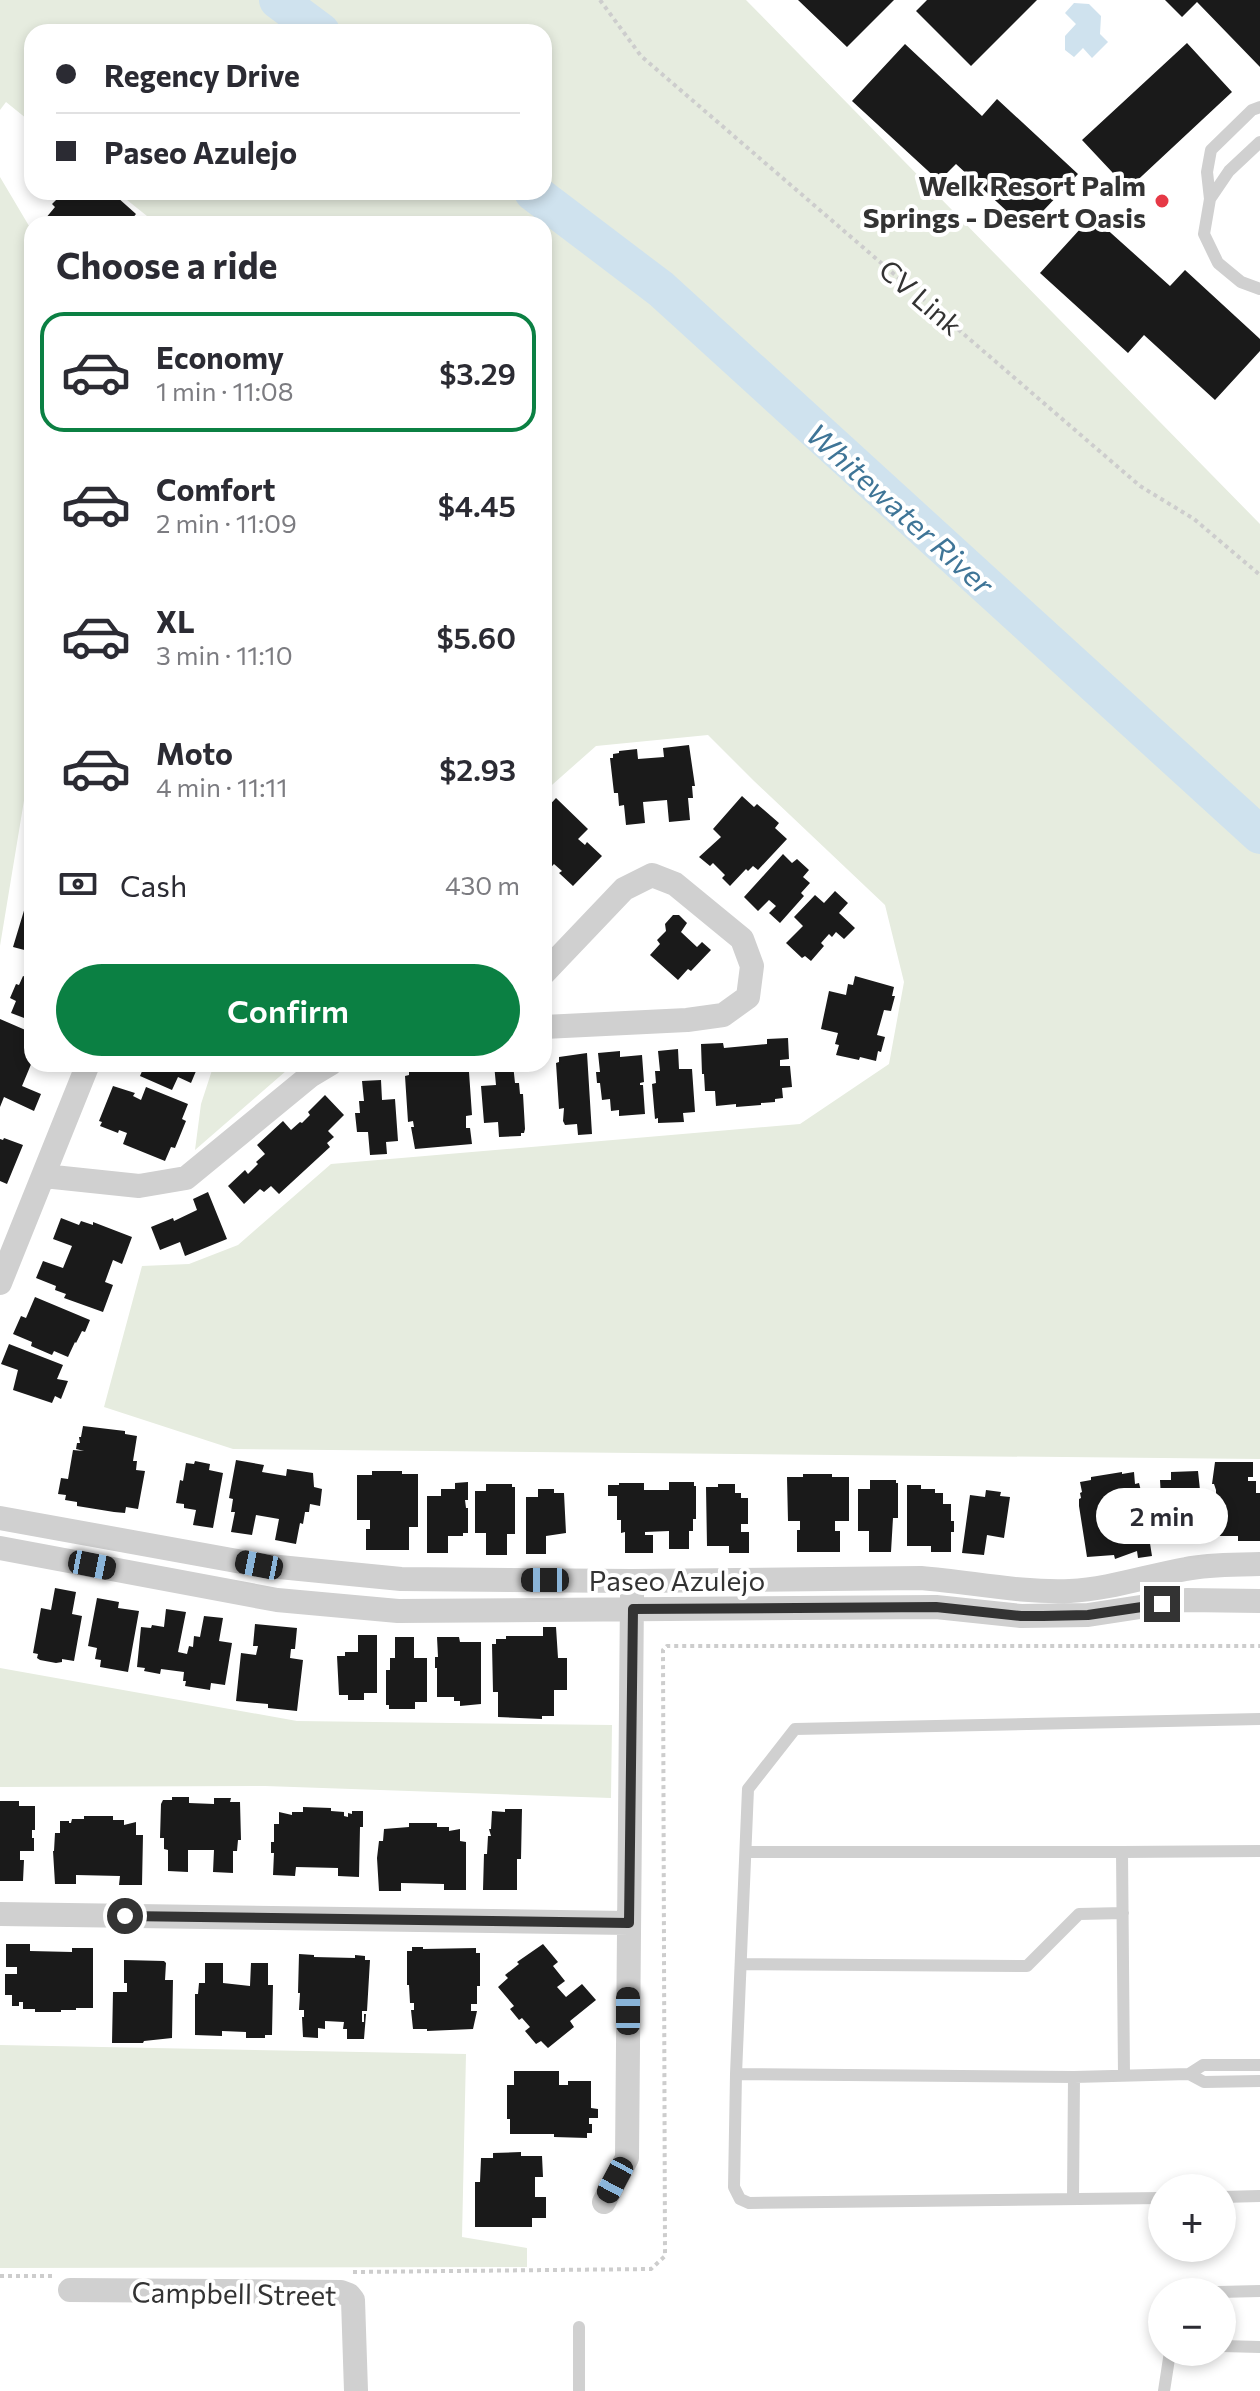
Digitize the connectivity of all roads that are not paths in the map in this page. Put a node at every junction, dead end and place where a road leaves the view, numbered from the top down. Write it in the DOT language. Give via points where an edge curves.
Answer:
graph roads {
  1 [pos="1260,107"];
  2 [pos="1260,142"];
  3 [pos="1210,199"];
  4 [pos="1260,289"];
  5 [pos="552,965"];
  6 [pos="552,1027"];
  7 [pos="85,1072"];
  8 [pos="317,1072"];
  9 [pos="44,1176"];
  10 [pos="0,1283"];
  11 [pos="0,1518"];
  12 [pos="0,1548"];
  13 [pos="1260,1564"];
  14 [pos="632,1581"];
  15 [pos="1260,1601"];
  16 [pos="633,1609"];
  17 [pos="1260,1719"];
  18 [pos="1260,1851"];
  19 [pos="746,1852"];
  20 [pos="1122,1852"];
  21 [pos="1123,1913"];
  22 [pos="0,1914"];
  23 [pos="629,1923"];
  24 [pos="741,1964"];
  25 [pos="1260,2065"];
  26 [pos="736,2074"];
  27 [pos="1189,2074"];
  28 [pos="1124,2075"];
  29 [pos="1074,2077"];
  30 [pos="1260,2081"];
  31 [pos="1260,2196"];
  32 [pos="1236,2197"];
  33 [pos="1148,2198"];
  34 [pos="1073,2199"];
  35 [pos="604,2202"];
  36 [pos="70,2290"];
  37 [pos="1260,2291"];
  38 [pos="1236,2292"];
  39 [pos="579,2327"];
  40 [pos="1236,2346"];
  41 [pos="1260,2347"];
  42 [pos="1168,2366"];
  43 [pos="356,2391"];
  44 [pos="579,2391"];
  45 [pos="1164,2391"];
  1 -- 3 [label="lane" via="1211,150"];
  2 -- 3 [label="lane" via="1229,171"];
  3 -- 4 [label="lane" via="1204,234 1218,263 1241,282"];
  5 -- 6 [label="street" via="624,889 652,875 675,884 742,939 752,966 748,997 723,1015"];
  7 -- 9 [label="street"];
  8 -- 9 [label="street" via="186,1178 139,1186"];
  9 -- 10 [label="street"];
  11 -- 14 [label="street, Paseo Azulejo" via="323,1573"];
  12 -- 16 [label="street, Paseo Azulejo" via="277,1600 368,1609"];
  13 -- 14 [label="street, Paseo Azulejo" via="1188,1568 1072,1591 921,1578"];
  14 -- 16 [label="street"];
  15 -- 16 [label="street, Paseo Azulejo" via="1186,1600 1088,1615 1021,1616 936,1607"];
  16 -- 23 [label="street"];
  17 -- 19 [label="lane" via="795,1729 748,1789"];
  18 -- 20 [label="lane"];
  19 -- 20 [label="lane"];
  19 -- 24 [label="lane"];
  20 -- 21 [label="lane"];
  21 -- 24 [label="lane" via="1079,1914 1027,1966"];
  21 -- 28 [label="lane"];
  22 -- 23 [label="street"];
  23 -- 35 [label="street" via="627,2158"];
  24 -- 26 [label="lane"];
  25 -- 27 [label="lane" via="1203,2065"];
  26 -- 29 [label="lane"];
  26 -- 34 [label="lane" via="734,2187 749,2203"];
  27 -- 28 [label="lane"];
  27 -- 30 [label="lane" via="1204,2082"];
  28 -- 29 [label="lane"];
  29 -- 34 [label="lane"];
  31 -- 32 [label="lane"];
  33 -- 34 [label="lane"];
  36 -- 43 [label="street, Campbell Street" via="341,2292 353,2300"];
  37 -- 38 [label="lane"];
  39 -- 44 [label="lane"];
  40 -- 41 [label="lane"];
  42 -- 45 [label="lane"];
}
